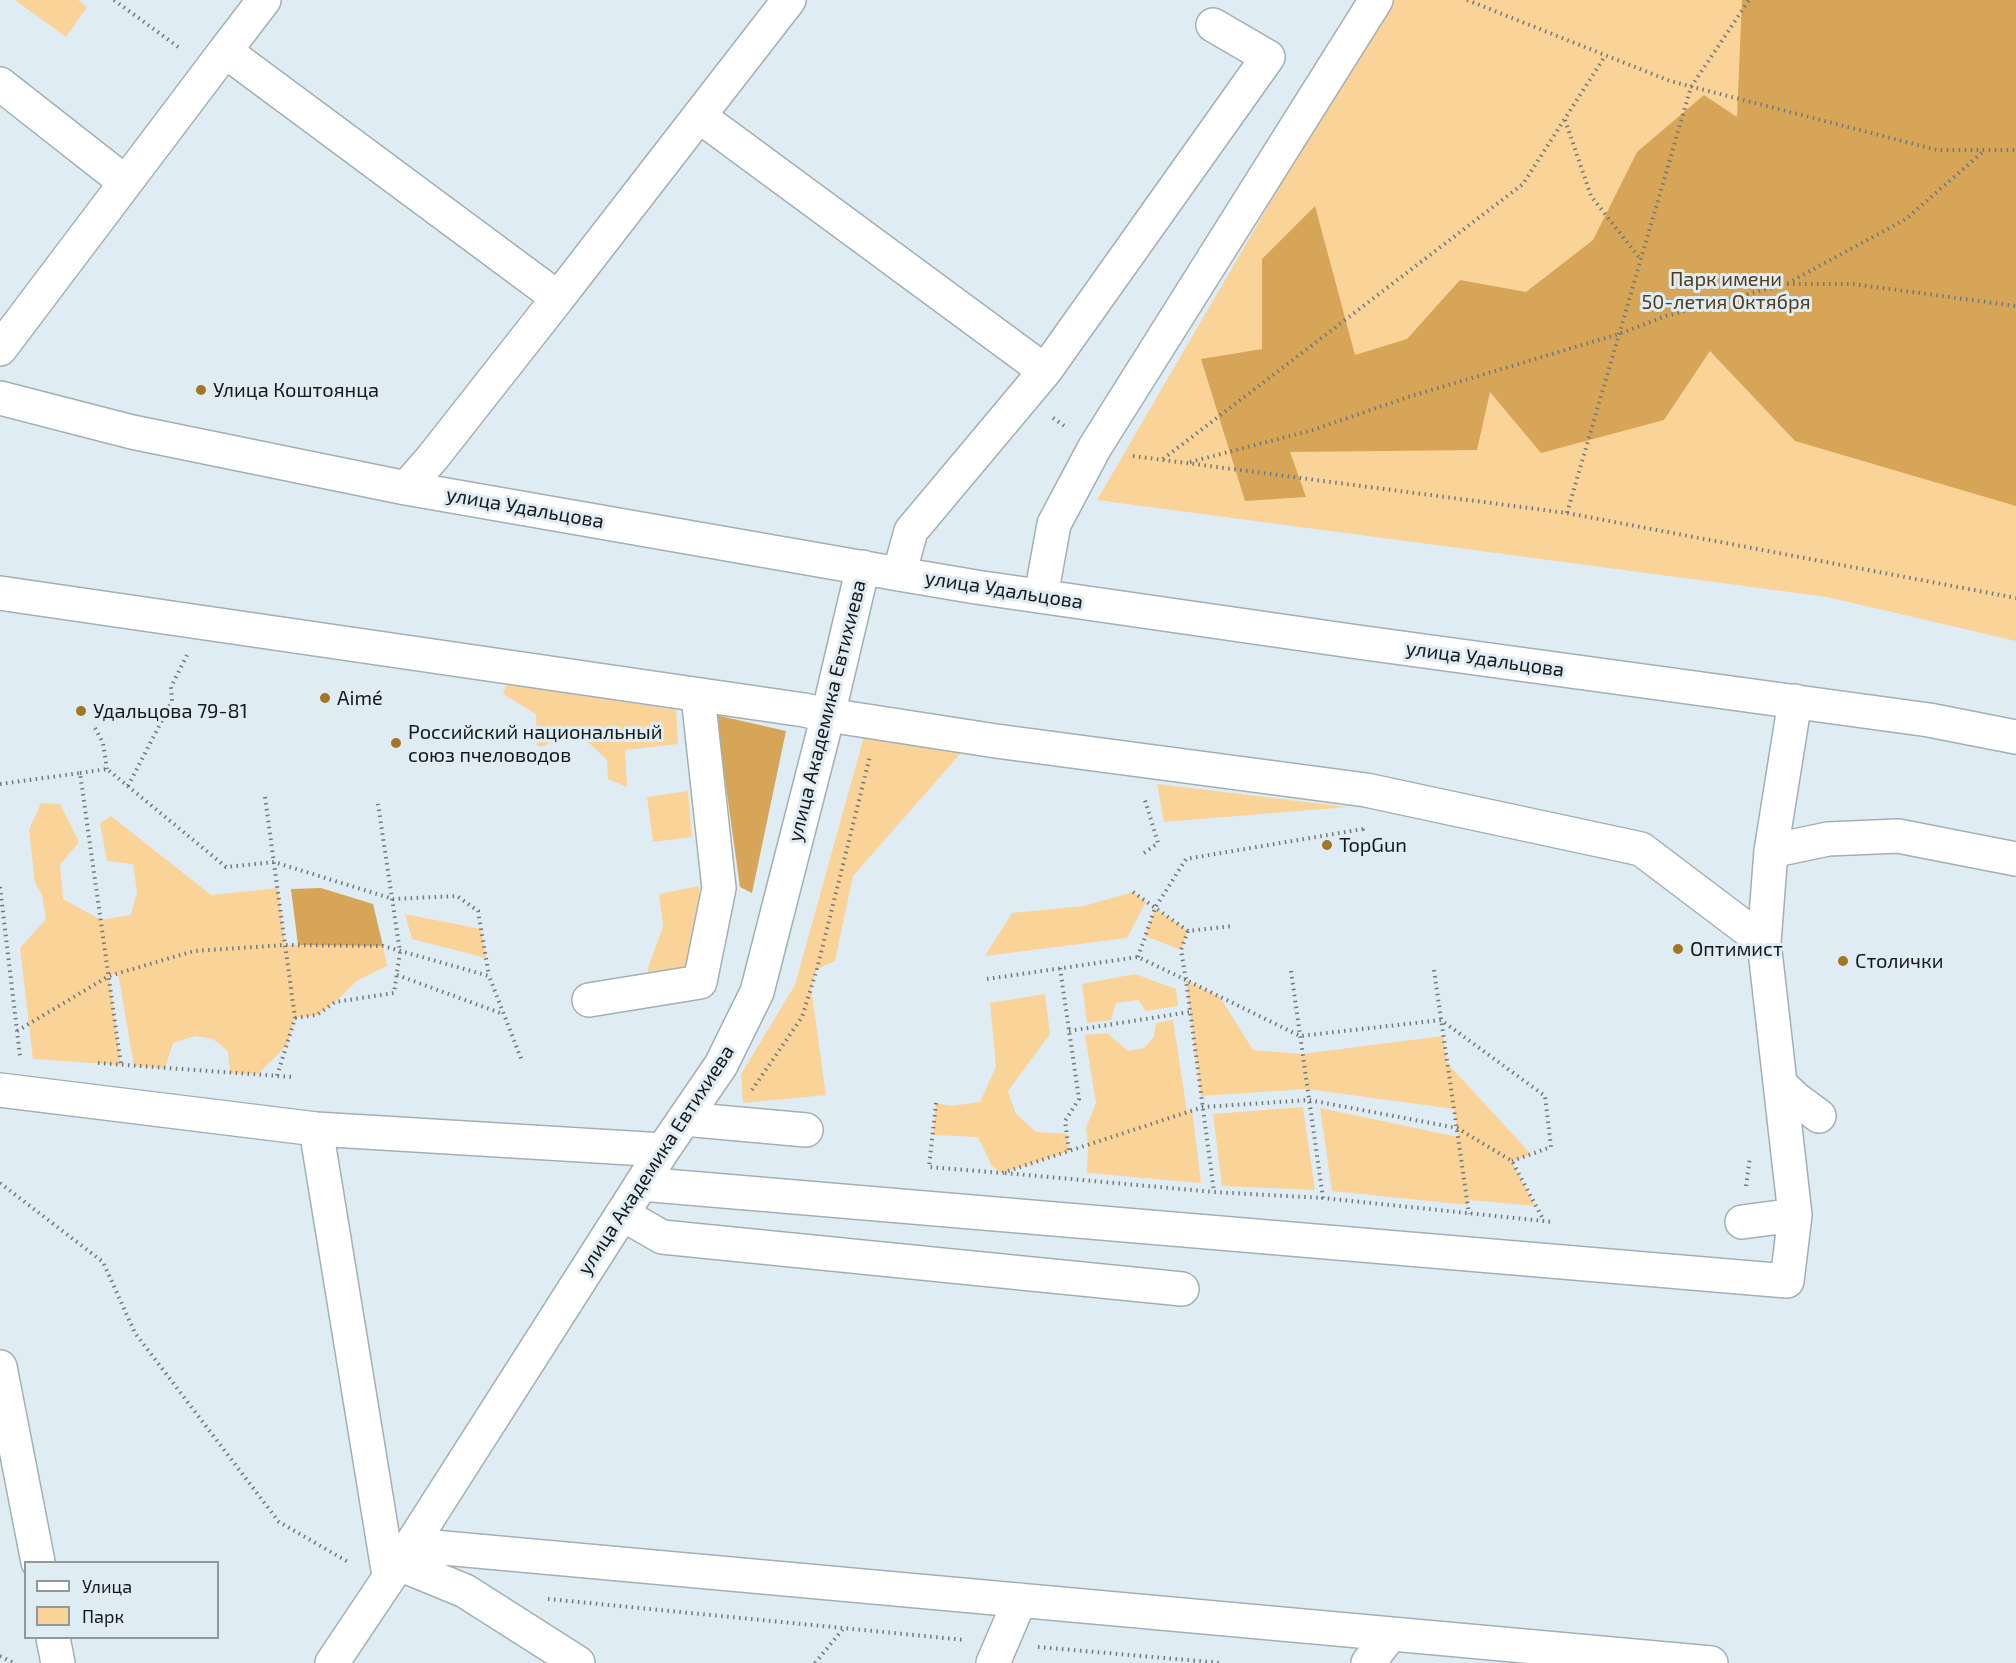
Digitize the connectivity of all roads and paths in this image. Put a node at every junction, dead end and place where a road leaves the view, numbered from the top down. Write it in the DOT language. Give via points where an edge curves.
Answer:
graph roads {
  1 [pos="114,0"];
  2 [pos="264,0"];
  3 [pos="789,0"];
  4 [pos="1376,0"];
  5 [pos="1467,0"];
  6 [pos="1749,0"];
  7 [pos="1213,25"];
  8 [pos="1605,56"];
  9 [pos="217,60"];
  10 [pos="0,84"];
  11 [pos="1691,87"];
  12 [pos="699,116"];
  13 [pos="1565,119"];
  14 [pos="1985,150"];
  15 [pos="2016,150"];
  16 [pos="125,182"];
  17 [pos="1641,260"];
  18 [pos="1786,284"];
  19 [pos="558,298"];
  20 [pos="2016,306"];
  21 [pos="1619,334"];
  22 [pos="0,349"];
  23 [pos="1045,371"];
  24 [pos="1023,397"];
  25 [pos="0,398"];
  26 [pos="1095,447"];
  27 [pos="1162,460"];
  28 [pos="1187,462"];
  29 [pos="406,488"];
  30 [pos="1567,513"];
  31 [pos="863,567"];
  32 [pos="899,574"];
  33 [pos="0,593"];
  34 [pos="1041,596"];
  35 [pos="2016,598"];
  36 [pos="203,623"];
  37 [pos="698,696"];
  38 [pos="1795,701"];
  39 [pos="828,715"];
  40 [pos="878,723"];
  41 [pos="95,728"];
  42 [pos="2016,737"];
  43 [pos="1133,759"];
  44 [pos="107,769"];
  45 [pos="80,773"];
  46 [pos="0,783"];
  47 [pos="128,786"];
  48 [pos="1366,790"];
  49 [pos="265,797"];
  50 [pos="378,804"];
  51 [pos="1771,851"];
  52 [pos="1144,853"];
  53 [pos="2016,859"];
  54 [pos="274,862"];
  55 [pos="0,887"];
  56 [pos="1133,892"];
  57 [pos="393,899"];
  58 [pos="1155,908"];
  59 [pos="1232,926"];
  60 [pos="1188,931"];
  61 [pos="1764,942"];
  62 [pos="285,945"];
  63 [pos="400,952"];
  64 [pos="1138,957"];
  65 [pos="1060,968"];
  66 [pos="1434,970"];
  67 [pos="1291,971"];
  68 [pos="397,975"];
  69 [pos="108,976"];
  70 [pos="489,976"];
  71 [pos="987,979"];
  72 [pos="1186,980"];
  73 [pos="589,1000"];
  74 [pos="1190,1012"];
  75 [pos="504,1015"];
  76 [pos="295,1018"];
  77 [pos="1441,1020"];
  78 [pos="18,1031"];
  79 [pos="1069,1031"];
  80 [pos="1300,1036"];
  81 [pos="27,1059"];
  82 [pos="522,1061"];
  83 [pos="88,1063"];
  84 [pos="121,1065"];
  85 [pos="277,1076"];
  86 [pos="293,1077"];
  87 [pos="1780,1084"];
  88 [pos="0,1090"];
  89 [pos="1309,1100"];
  90 [pos="936,1103"];
  91 [pos="1203,1107"];
  92 [pos="1819,1116"];
  93 [pos="684,1119"];
  94 [pos="728,1123"];
  95 [pos="1456,1128"];
  96 [pos="316,1129"];
  97 [pos="806,1130"];
  98 [pos="663,1150"];
  99 [pos="1070,1151"];
  100 [pos="1751,1151"];
  101 [pos="1512,1161"];
  102 [pos="1002,1173"];
  103 [pos="0,1183"];
  104 [pos="641,1184"];
  105 [pos="1215,1192"];
  106 [pos="1323,1198"];
  107 [pos="622,1214"];
  108 [pos="1469,1214"];
  109 [pos="1795,1215"];
  110 [pos="1544,1221"];
  111 [pos="1742,1222"];
  112 [pos="1556,1223"];
  113 [pos="1182,1289"];
  114 [pos="0,1367"];
  115 [pos="38,1561"];
  116 [pos="395,1567"];
  117 [pos="536,1598"];
  118 [pos="1020,1600"];
  119 [pos="843,1628"];
  120 [pos="1391,1634"];
  121 [pos="53,1639"];
  122 [pos="997,1653"];
  123 [pos="0,1656"];
  124 [pos="14,1663"];
  125 [pos="58,1663"];
  126 [pos="332,1663"];
  127 [pos="578,1663"];
  128 [pos="815,1663"];
  129 [pos="1222,1663"];
  130 [pos="1368,1663"];
  131 [pos="1711,1663"];
  1 -- 9 [label="path"];
  2 -- 9 [label="street"];
  3 -- 12 [label="street"];
  4 -- 26 [label="street"];
  5 -- 8 [label="path"];
  6 -- 11 [label="path"];
  7 -- 23 [label="street" via="1268,57"];
  8 -- 11 [label="path"];
  8 -- 13 [label="path"];
  9 -- 16 [label="street"];
  9 -- 19 [label="street"];
  10 -- 16 [label="street"];
  11 -- 14 [label="path" via="1937,150"];
  11 -- 17 [label="path"];
  12 -- 19 [label="street"];
  12 -- 23 [label="street"];
  13 -- 17 [label="path" via="1591,196"];
  13 -- 27 [label="path" via="1523,184"];
  14 -- 15 [label="path"];
  14 -- 18 [label="path" via="1906,219"];
  16 -- 22 [label="street"];
  17 -- 21 [label="path"];
  18 -- 20 [label="path" via="1853,284"];
  18 -- 21 [label="path" via="1666,316"];
  19 -- 29 [label="street"];
  21 -- 28 [label="path" via="1313,430"];
  21 -- 30 [label="path"];
  23 -- 24 [label="street"];
  24 -- 26 [label="path"];
  24 -- 32 [label="street" via="911,531"];
  25 -- 29 [label="street, улица Удальцова" via="132,432"];
  26 -- 27 [label="path"];
  26 -- 34 [label="street" via="1054,524"];
  27 -- 28 [label="path"];
  28 -- 30 [label="path"];
  29 -- 31 [label="street, улица Удальцова"];
  30 -- 35 [label="path"];
  31 -- 32 [label="street, улица Удальцова"];
  31 -- 39 [label="street, улица Академика Евтихиева"];
  32 -- 34 [label="street, улица Удальцова"];
  33 -- 36 [label="street"];
  34 -- 38 [label="street, улица Удальцова"];
  36 -- 37 [label="street"];
  36 -- 47 [label="path" via="171,687 172,701"];
  37 -- 39 [label="street"];
  37 -- 73 [label="street" via="719,888 700,982"];
  38 -- 42 [label="street, улица Удальцова"];
  38 -- 51 [label="street"];
  39 -- 40 [label="street"];
  39 -- 93 [label="street, улица Академика Евтихиева" via="758,992 721,1065"];
  40 -- 43 [label="street"];
  40 -- 94 [label="path" via="802,1017"];
  41 -- 44 [label="path" via="103,743"];
  43 -- 48 [label="street"];
  43 -- 52 [label="path" via="1158,843"];
  44 -- 45 [label="path"];
  44 -- 47 [label="path"];
  45 -- 46 [label="path"];
  45 -- 69 [label="path"];
  47 -- 54 [label="path" via="226,867"];
  48 -- 58 [label="path" via="1363,830 1186,859"];
  48 -- 61 [label="street" via="1641,849"];
  49 -- 54 [label="path"];
  50 -- 57 [label="path"];
  51 -- 53 [label="street" via="1828,839 1898,836"];
  51 -- 61 [label="street"];
  54 -- 57 [label="path"];
  54 -- 62 [label="path"];
  55 -- 78 [label="path"];
  56 -- 58 [label="path"];
  57 -- 63 [label="path"];
  57 -- 70 [label="path" via="458,896 478,911"];
  58 -- 60 [label="path"];
  58 -- 64 [label="path"];
  59 -- 60 [label="path"];
  60 -- 72 [label="path" via="1181,950"];
  61 -- 87 [label="street"];
  62 -- 63 [label="path" via="383,946"];
  62 -- 69 [label="path" via="194,951"];
  62 -- 76 [label="path"];
  63 -- 68 [label="path"];
  63 -- 70 [label="path"];
  64 -- 65 [label="path"];
  64 -- 72 [label="path"];
  65 -- 71 [label="path"];
  65 -- 79 [label="path"];
  66 -- 77 [label="path"];
  67 -- 80 [label="path"];
  68 -- 75 [label="path"];
  68 -- 76 [label="path" via="394,993 335,1002 316,1015"];
  69 -- 78 [label="path"];
  69 -- 84 [label="path"];
  70 -- 75 [label="path"];
  72 -- 74 [label="path"];
  72 -- 80 [label="path"];
  74 -- 79 [label="path"];
  74 -- 91 [label="path"];
  75 -- 82 [label="path"];
  76 -- 85 [label="path"];
  77 -- 80 [label="path"];
  77 -- 95 [label="path"];
  77 -- 101 [label="path" via="1545,1096 1551,1147"];
  78 -- 81 [label="path" via="21,1058"];
  79 -- 99 [label="path" via="1079,1099 1065,1121"];
  80 -- 89 [label="path"];
  83 -- 84 [label="path"];
  84 -- 85 [label="path"];
  85 -- 86 [label="path"];
  87 -- 92 [label="street"];
  87 -- 109 [label="street"];
  88 -- 96 [label="street"];
  89 -- 91 [label="path"];
  89 -- 95 [label="path"];
  89 -- 106 [label="path"];
  90 -- 102 [label="path" via="929,1167"];
  91 -- 99 [label="path"];
  91 -- 105 [label="path"];
  93 -- 94 [label="street"];
  93 -- 98 [label="street, улица Академика Евтихиева"];
  94 -- 97 [label="street"];
  95 -- 101 [label="path"];
  95 -- 108 [label="path"];
  96 -- 98 [label="street"];
  96 -- 116 [label="street"];
  98 -- 104 [label="street, улица Академика Евтихиева"];
  99 -- 102 [label="path"];
  100 -- 111 [label="path"];
  101 -- 110 [label="path"];
  102 -- 105 [label="path"];
  103 -- 116 [label="path" via="103,1262 135,1333 279,1522"];
  104 -- 107 [label="street, улица Академика Евтихиева"];
  104 -- 109 [label="street" via="1787,1281"];
  105 -- 106 [label="path"];
  106 -- 108 [label="path"];
  107 -- 113 [label="street" via="662,1237"];
  107 -- 116 [label="street, улица Академика Евтихиева"];
  108 -- 110 [label="path"];
  109 -- 111 [label="street"];
  110 -- 112 [label="path"];
  114 -- 115 [label="street"];
  116 -- 118 [label="street"];
  116 -- 126 [label="street, улица Академика Евтихиева"];
  116 -- 127 [label="street" via="465,1591"];
  117 -- 119 [label="path"];
  118 -- 120 [label="street"];
  118 -- 122 [label="street"];
  119 -- 122 [label="path"];
  119 -- 128 [label="path"];
  120 -- 130 [label="street"];
  120 -- 131 [label="street"];
  121 -- 125 [label="street"];
  122 -- 129 [label="path"];
  123 -- 124 [label="path"];
}
